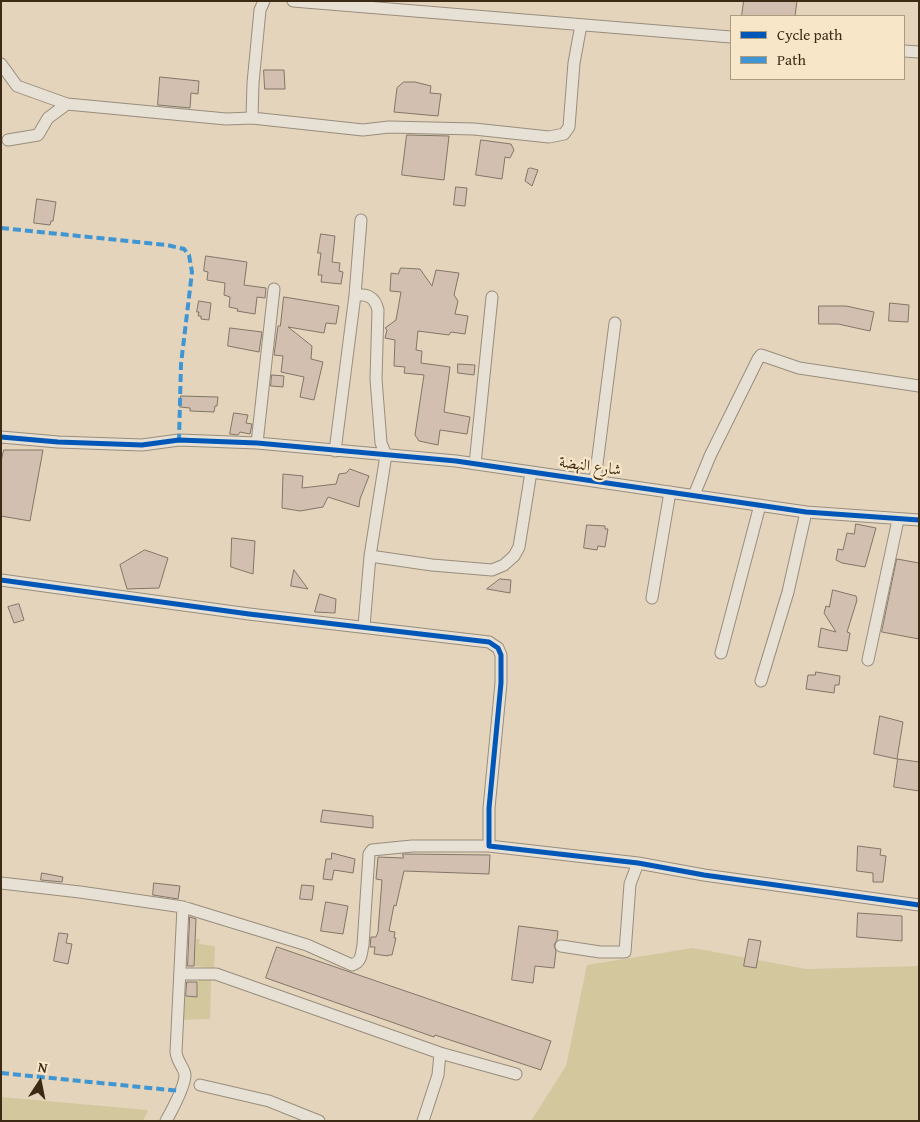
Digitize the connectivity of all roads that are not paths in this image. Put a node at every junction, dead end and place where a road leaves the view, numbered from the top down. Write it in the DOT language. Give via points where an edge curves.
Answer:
graph roads {
  1 [pos="264,1"];
  2 [pos="293,1"];
  3 [pos="581,25"];
  4 [pos="730,37"];
  5 [pos="905,51"];
  6 [pos="919,52"];
  7 [pos="1,64"];
  8 [pos="67,104"];
  9 [pos="252,118"];
  10 [pos="8,140"];
  11 [pos="361,220"];
  12 [pos="274,289"];
  13 [pos="355,295"];
  14 [pos="492,297"];
  15 [pos="615,322"];
  16 [pos="919,386"];
  17 [pos="1,437"];
  18 [pos="257,443"];
  19 [pos="335,451"];
  20 [pos="386,455"];
  21 [pos="475,464"];
  22 [pos="531,472"];
  23 [pos="595,480"];
  24 [pos="670,492"];
  25 [pos="694,495"];
  26 [pos="760,505"];
  27 [pos="806,512"];
  28 [pos="898,520"];
  29 [pos="919,520"];
  30 [pos="370,556"];
  31 [pos="1,580"];
  32 [pos="652,598"];
  33 [pos="364,626"];
  34 [pos="721,653"];
  35 [pos="868,660"];
  36 [pos="761,681"];
  37 [pos="489,846"];
  38 [pos="638,863"];
  39 [pos="1,884"];
  40 [pos="919,905"];
  41 [pos="182,907"];
  42 [pos="561,946"];
  43 [pos="180,974"];
  44 [pos="440,1053"];
  45 [pos="516,1074"];
  46 [pos="200,1085"];
  47 [pos="166,1121"];
  48 [pos="319,1121"];
  49 [pos="423,1121"];
  1 -- 9 [label="street" via="260,10"];
  2 -- 3 [label="street"];
  3 -- 4 [label="street"];
  3 -- 9 [label="street" via="574,62 569,127 564,134 548,137 474,129 389,126 364,130"];
  5 -- 6 [label="street"];
  7 -- 8 [label="street" via="17,86"];
  8 -- 9 [label="street" via="226,119"];
  8 -- 10 [label="street" via="48,118 38,135"];
  11 -- 13 [label="street"];
  12 -- 18 [label="street"];
  13 -- 19 [label="street"];
  13 -- 20 [label="street" via="370,296 378,310 376,379 381,444"];
  14 -- 21 [label="street"];
  15 -- 23 [label="street"];
  16 -- 25 [label="street" via="799,368 761,355"];
  17 -- 18 [label="street, شارع النهضة" via="142,446 179,440"];
  18 -- 19 [label="street, شارع النهضة"];
  19 -- 20 [label="street, شارع النهضة"];
  20 -- 21 [label="street, شارع النهضة"];
  20 -- 30 [label="street"];
  21 -- 22 [label="street, شارع النهضة"];
  22 -- 23 [label="street, شارع النهضة"];
  22 -- 30 [label="street" via="519,547 504,565 492,570"];
  23 -- 24 [label="street, شارع النهضة"];
  24 -- 25 [label="street, شارع النهضة"];
  24 -- 32 [label="street"];
  25 -- 26 [label="street, شارع النهضة"];
  26 -- 27 [label="street, شارع النهضة"];
  26 -- 34 [label="street"];
  27 -- 28 [label="street, شارع النهضة"];
  27 -- 36 [label="street" via="788,592"];
  28 -- 29 [label="street, شارع النهضة"];
  28 -- 35 [label="street"];
  30 -- 33 [label="street"];
  31 -- 33 [label="street"];
  33 -- 37 [label="street" via="480,640 498,648 501,682 489,808"];
  37 -- 38 [label="street"];
  37 -- 41 [label="street" via="412,846 372,850 369,854 363,945 360,960 352,965 307,945"];
  38 -- 40 [label="street" via="704,876"];
  38 -- 42 [label="street" via="630,884 625,952"];
  39 -- 41 [label="street"];
  41 -- 43 [label="street"];
  43 -- 44 [label="street" via="216,974"];
  43 -- 47 [label="street" via="176,1052 185,1075"];
  44 -- 45 [label="street"];
  44 -- 49 [label="street" via="438,1074"];
  46 -- 48 [label="street" via="269,1102"];
}
